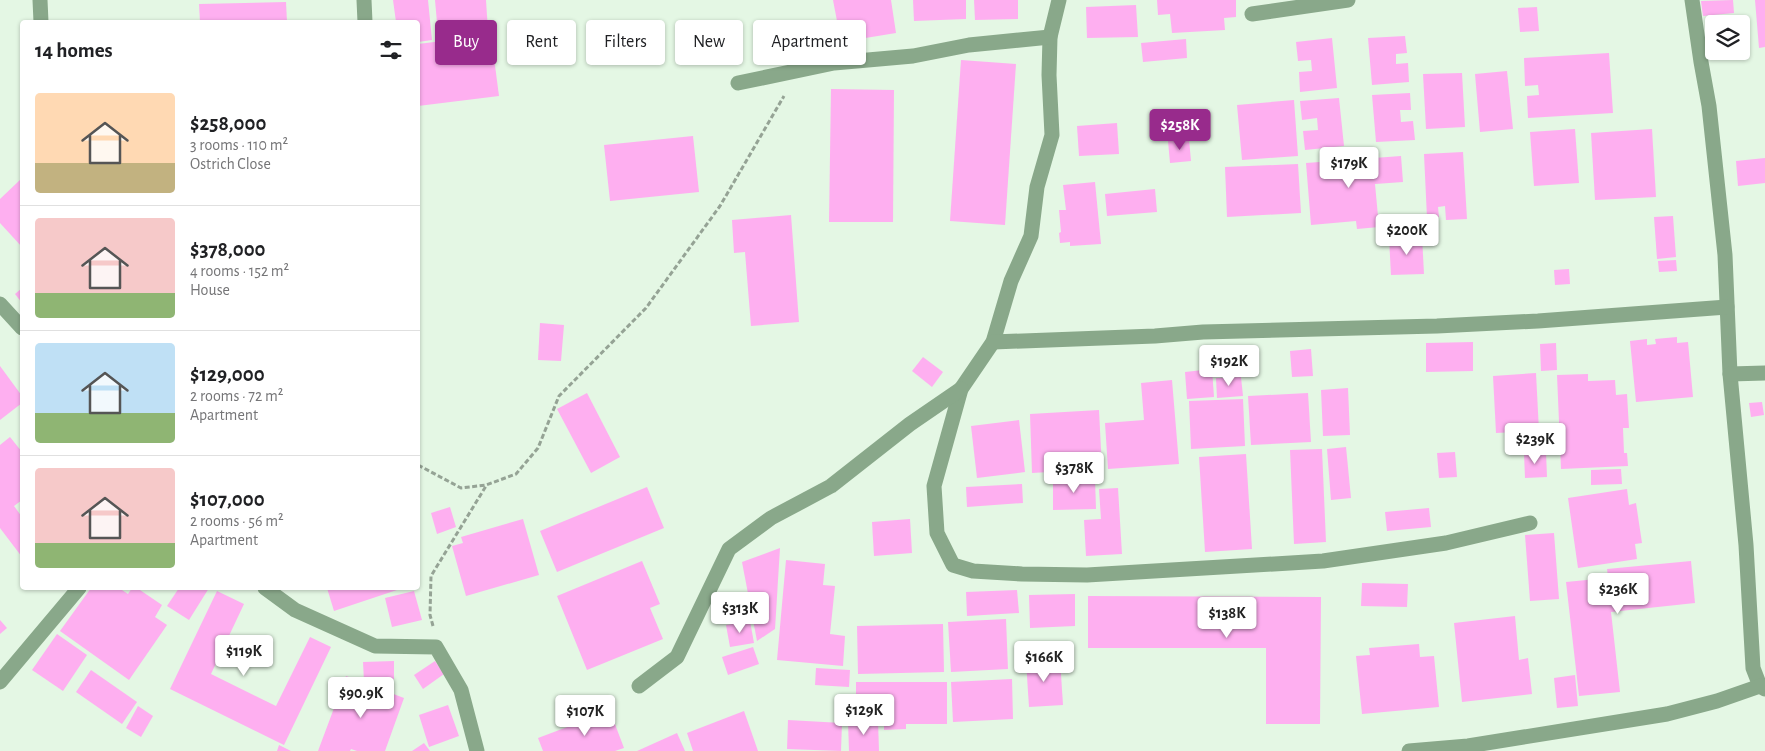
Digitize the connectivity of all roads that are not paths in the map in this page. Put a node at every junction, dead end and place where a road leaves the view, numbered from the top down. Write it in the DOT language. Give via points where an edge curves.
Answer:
graph roads {
  1 [pos="40,0"];
  2 [pos="364,0"];
  3 [pos="1059,0"];
  4 [pos="1348,0"];
  5 [pos="1692,0"];
  6 [pos="1252,14"];
  7 [pos="41,20"];
  8 [pos="365,20"];
  9 [pos="1050,37"];
  10 [pos="738,83"];
  11 [pos="0,304"];
  12 [pos="1727,307"];
  13 [pos="20,326"];
  14 [pos="993,342"];
  15 [pos="1765,373"];
  16 [pos="1730,374"];
  17 [pos="961,389"];
  18 [pos="1530,523"];
  19 [pos="76,590"];
  20 [pos="268,590"];
  21 [pos="0,682"];
  22 [pos="638,686"];
  23 [pos="1763,688"];
  24 [pos="477,751"];
  25 [pos="1409,751"];
  1 -- 7 [label="street"];
  2 -- 8 [label="street"];
  3 -- 9 [label="street"];
  4 -- 6 [label="street"];
  5 -- 12 [label="street" via="1709,106 1725,255"];
  9 -- 10 [label="street" via="834,63"];
  9 -- 14 [label="street" via="1052,135 1036,187 1031,236 1011,281"];
  11 -- 13 [label="street"];
  12 -- 14 [label="street" via="1437,326"];
  12 -- 16 [label="street"];
  14 -- 17 [label="street"];
  15 -- 16 [label="street"];
  16 -- 23 [label="street" via="1746,545 1753,668"];
  17 -- 18 [label="street" via="934,486 937,533 953,565 973,571 1087,575 1323,561 1446,543"];
  17 -- 22 [label="street" via="831,486 771,518 729,549 677,657"];
  19 -- 21 [label="street"];
  20 -- 24 [label="street" via="295,610 375,646 436,647 461,690"];
  23 -- 25 [label="street" via="1667,714 1468,746"];
}
